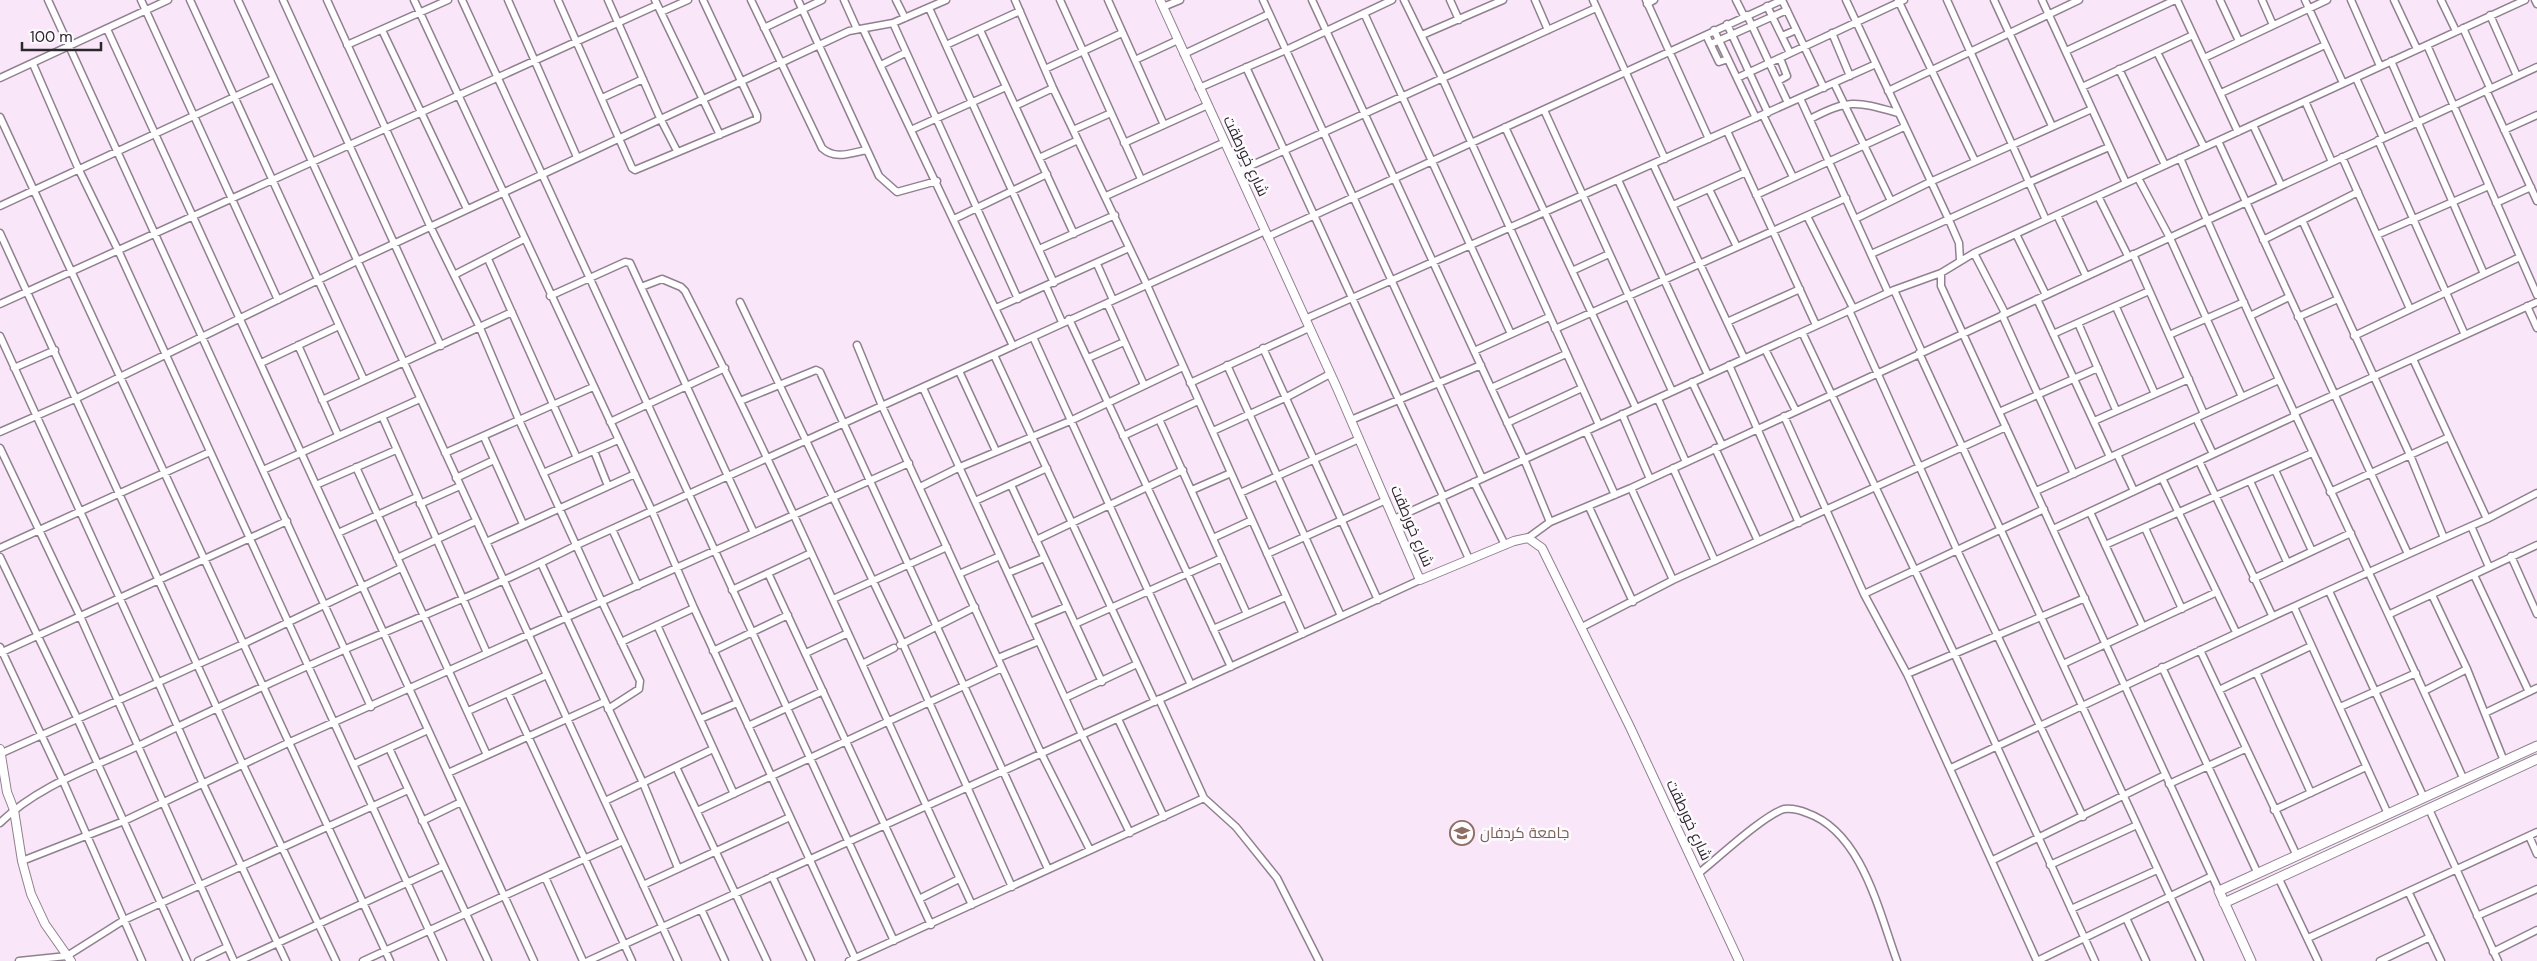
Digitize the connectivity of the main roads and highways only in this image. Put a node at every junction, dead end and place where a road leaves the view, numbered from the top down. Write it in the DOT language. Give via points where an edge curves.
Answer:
graph roads {
  1 [pos="2537,746"];
  2 [pos="2537,760"];
  3 [pos="2224,903"];
  4 [pos="2251,961"];
  1 -- 3 [label="main road" via="2219,891"];
  2 -- 3 [label="main road"];
  3 -- 4 [label="main road"];
}
